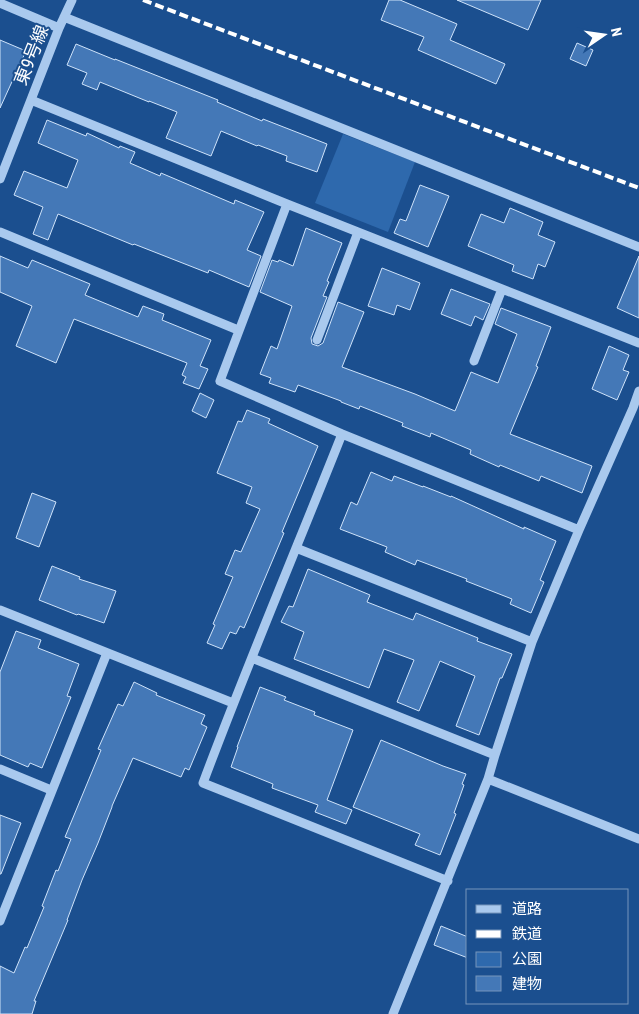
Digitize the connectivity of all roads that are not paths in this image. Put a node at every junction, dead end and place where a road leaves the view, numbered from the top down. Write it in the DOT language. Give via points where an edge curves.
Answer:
graph roads {
  1 [pos="72,0"];
  2 [pos="0,3"];
  3 [pos="64,17"];
  4 [pos="60,28"];
  5 [pos="31,100"];
  6 [pos="0,178"];
  7 [pos="287,204"];
  8 [pos="0,232"];
  9 [pos="358,232"];
  10 [pos="639,247"];
  11 [pos="502,289"];
  12 [pos="238,330"];
  13 [pos="317,340"];
  14 [pos="639,343"];
  15 [pos="474,361"];
  16 [pos="639,391"];
  17 [pos="342,434"];
  18 [pos="578,530"];
  19 [pos="296,548"];
  20 [pos="0,610"];
  21 [pos="532,642"];
  22 [pos="107,653"];
  23 [pos="252,658"];
  24 [pos="233,703"];
  25 [pos="495,755"];
  26 [pos="0,769"];
  27 [pos="488,779"];
  28 [pos="51,790"];
  29 [pos="639,839"];
  30 [pos="448,881"];
  31 [pos="0,921"];
  32 [pos="393,1014"];
  1 -- 3 [label="street, 東9号線"];
  2 -- 4 [label="street"];
  3 -- 4 [label="street, 東9号線"];
  3 -- 10 [label="street"];
  4 -- 5 [label="street, 東9号線"];
  5 -- 6 [label="street, 東9号線"];
  5 -- 7 [label="street"];
  7 -- 9 [label="street"];
  7 -- 12 [label="street"];
  8 -- 12 [label="street"];
  9 -- 11 [label="street"];
  9 -- 13 [label="street"];
  11 -- 14 [label="street"];
  11 -- 15 [label="street"];
  12 -- 17 [label="street" via="220,380"];
  16 -- 18 [label="street"];
  17 -- 18 [label="street"];
  17 -- 19 [label="street"];
  18 -- 21 [label="street"];
  19 -- 21 [label="street"];
  19 -- 23 [label="street"];
  20 -- 22 [label="street"];
  21 -- 25 [label="street"];
  22 -- 24 [label="street"];
  22 -- 28 [label="street"];
  23 -- 24 [label="street"];
  23 -- 25 [label="street"];
  24 -- 30 [label="street" via="204,783"];
  25 -- 27 [label="street"];
  26 -- 28 [label="street"];
  27 -- 29 [label="street"];
  27 -- 30 [label="street"];
  28 -- 31 [label="street"];
  30 -- 32 [label="street"];
}
